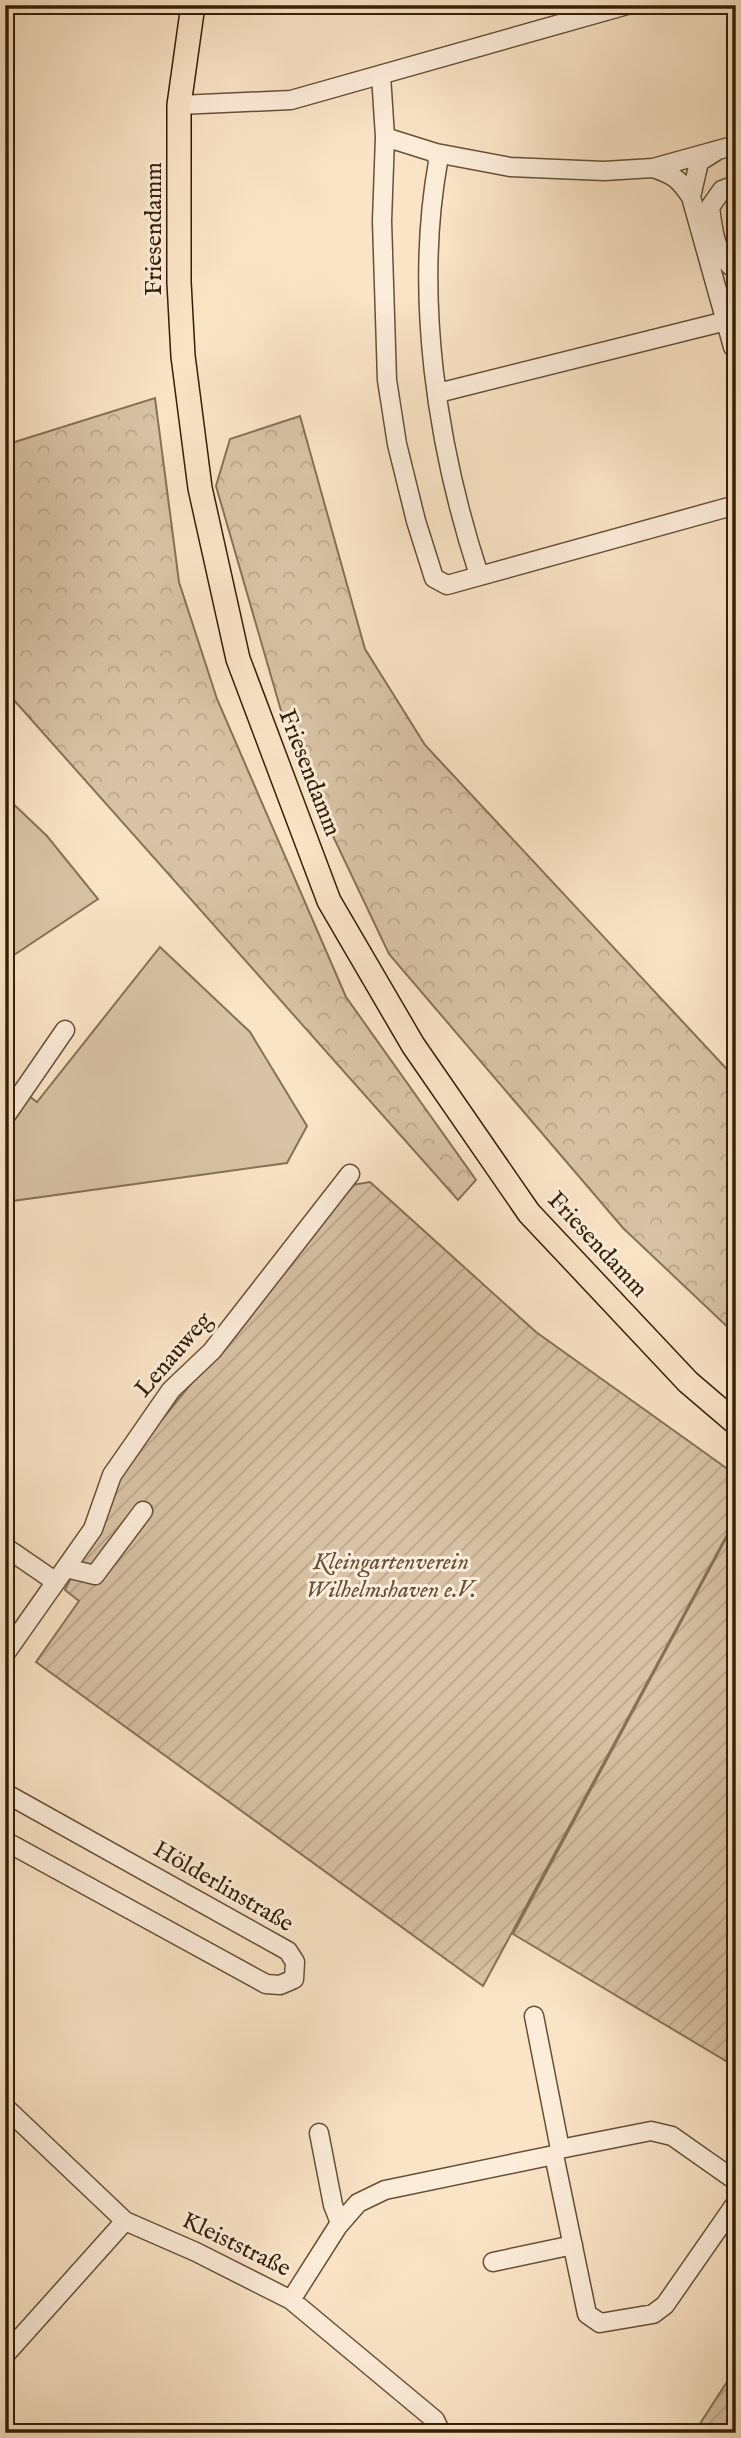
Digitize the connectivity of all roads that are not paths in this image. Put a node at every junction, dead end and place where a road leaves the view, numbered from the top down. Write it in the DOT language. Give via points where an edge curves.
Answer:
graph roads {
  1 [pos="193,5"];
  2 [pos="627,5"];
  3 [pos="381,75"];
  4 [pos="179,105"];
  5 [pos="385,137"];
  6 [pos="727,147"];
  7 [pos="436,153"];
  8 [pos="653,168"];
  9 [pos="736,186"];
  10 [pos="691,197"];
  11 [pos="736,270"];
  12 [pos="726,321"];
  13 [pos="735,350"];
  14 [pos="438,393"];
  15 [pos="736,505"];
  16 [pos="479,576"];
  17 [pos="65,1030"];
  18 [pos="5,1117"];
  19 [pos="350,1174"];
  20 [pos="736,1423"];
  21 [pos="144,1511"];
  22 [pos="5,1547"];
  23 [pos="61,1575"];
  24 [pos="5,1654"];
  25 [pos="5,1793"];
  26 [pos="5,1841"];
  27 [pos="534,2016"];
  28 [pos="5,2107"];
  29 [pos="319,2133"];
  30 [pos="557,2152"];
  31 [pos="736,2181"];
  32 [pos="736,2203"];
  33 [pos="125,2221"];
  34 [pos="340,2223"];
  35 [pos="573,2245"];
  36 [pos="493,2262"];
  37 [pos="291,2300"];
  38 [pos="5,2355"];
  39 [pos="441,2433"];
  1 -- 4 [label="main road, Friesendamm"];
  2 -- 3 [label="street"];
  3 -- 4 [label="street" via="291,100"];
  3 -- 5 [label="street"];
  4 -- 20 [label="main road, Friesendamm" via="183,356 200,488 238,659 329,901 413,1045 529,1213 688,1382"];
  5 -- 7 [label="street"];
  5 -- 16 [label="street" via="382,221 387,380 397,444 434,578 447,585"];
  6 -- 8 [label="street"];
  6 -- 10 [label="street" via="699,162"];
  7 -- 8 [label="street" via="510,167"];
  7 -- 14 [label="street" via="429,277"];
  8 -- 10 [label="street" via="672,174"];
  9 -- 11 [label="street" via="722,190 710,207 717,247 726,264"];
  10 -- 12 [label="street"];
  12 -- 13 [label="street"];
  12 -- 14 [label="street"];
  14 -- 16 [label="street" via="454,489"];
  15 -- 16 [label="street"];
  17 -- 18 [label="street"];
  19 -- 23 [label="street, Lenauweg" via="212,1351 171,1390 112,1475 93,1529"];
  21 -- 23 [label="street" via="95,1576"];
  22 -- 23 [label="street"];
  23 -- 24 [label="street, Lenauweg"];
  25 -- 26 [label="street, Hölderlinstraße" via="288,1951 295,1962 294,1979 266,1984"];
  27 -- 30 [label="street"];
  28 -- 33 [label="street, Kleiststraße"];
  29 -- 34 [label="street"];
  30 -- 31 [label="street" via="651,2132 672,2136"];
  30 -- 34 [label="street" via="385,2190 358,2203"];
  30 -- 35 [label="street"];
  32 -- 35 [label="street" via="682,2284 653,2314 600,2323 587,2314"];
  33 -- 37 [label="street, Kleiststraße"];
  33 -- 38 [label="street"];
  34 -- 37 [label="street"];
  35 -- 36 [label="street"];
  37 -- 39 [label="street, Kleiststraße" via="435,2420"];
}
